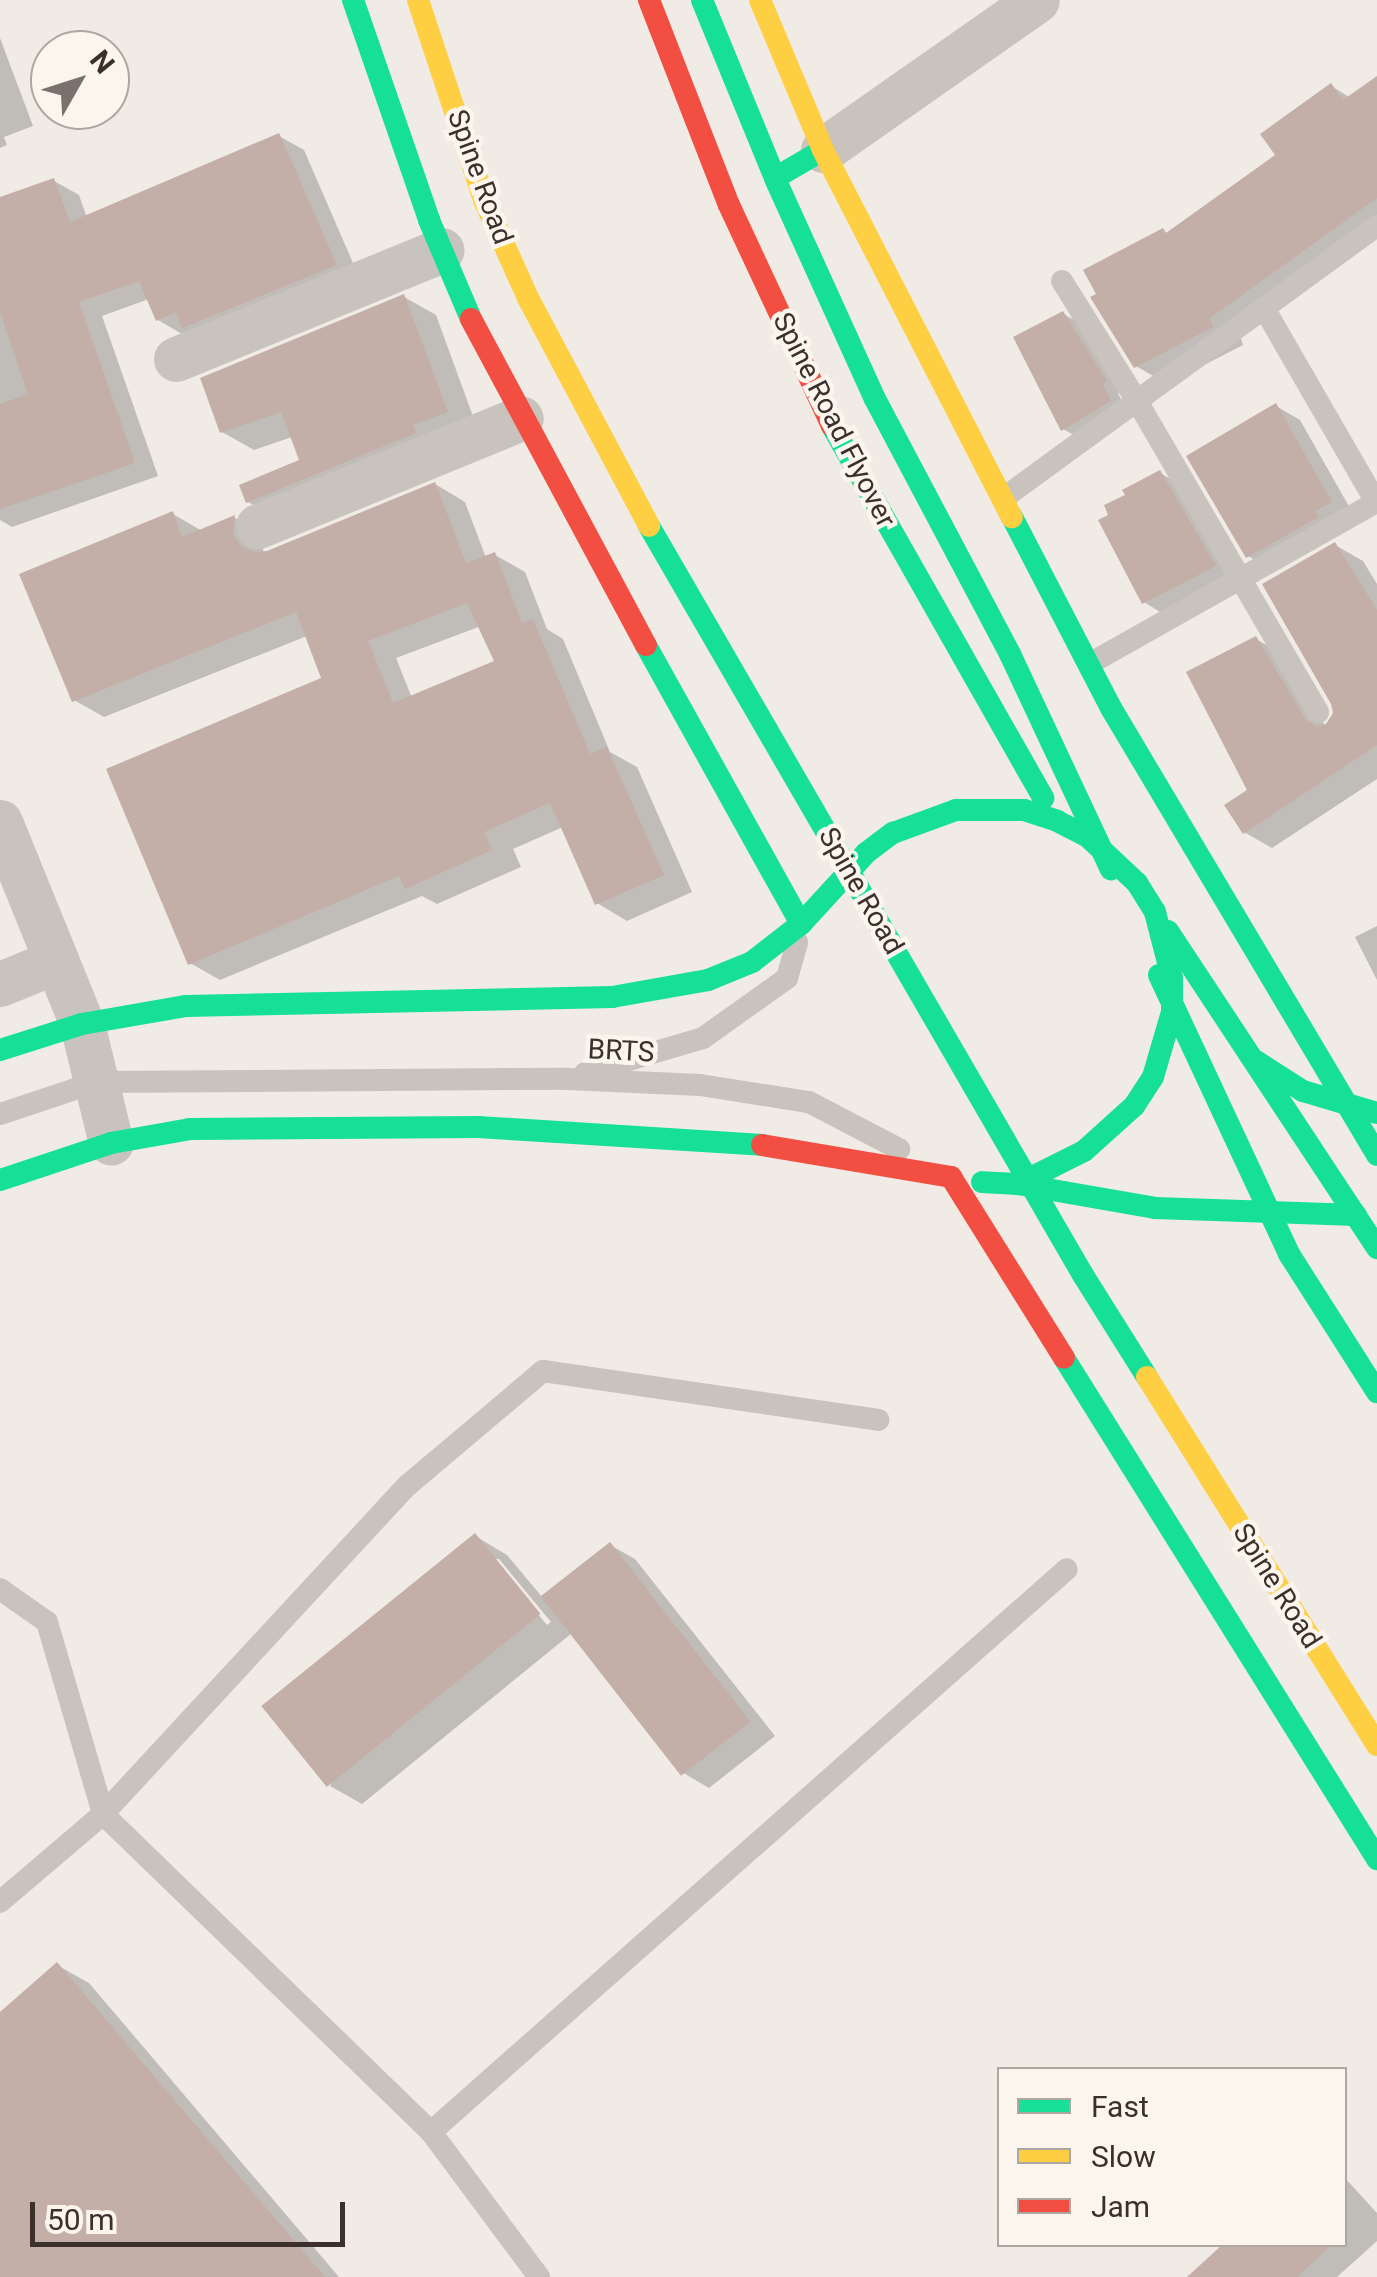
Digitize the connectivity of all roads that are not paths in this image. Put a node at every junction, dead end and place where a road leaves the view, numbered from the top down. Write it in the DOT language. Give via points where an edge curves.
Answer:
graph roads {
  1 [pos="353,0"];
  2 [pos="418,0"];
  3 [pos="649,0"];
  4 [pos="702,0"];
  5 [pos="760,0"];
  6 [pos="1037,0"];
  7 [pos="823,150"];
  8 [pos="775,178"];
  9 [pos="1377,226"];
  10 [pos="442,250"];
  11 [pos="1062,281"];
  12 [pos="1264,308"];
  13 [pos="176,358"];
  14 [pos="1137,401"];
  15 [pos="521,418"];
  16 [pos="1005,497"];
  17 [pos="1376,502"];
  18 [pos="258,526"];
  19 [pos="1240,578"];
  20 [pos="1089,664"];
  21 [pos="1318,712"];
  22 [pos="1057,821"];
  23 [pos="0,822"];
  24 [pos="1155,912"];
  25 [pos="802,924"];
  26 [pos="56,961"];
  27 [pos="0,984"];
  28 [pos="82,1024"];
  29 [pos="0,1050"];
  30 [pos="1256,1061"];
  31 [pos="1361,1069"];
  32 [pos="1328,1071"];
  33 [pos="568,1078"];
  34 [pos="96,1082"];
  35 [pos="1377,1113"];
  36 [pos="0,1114"];
  37 [pos="111,1143"];
  38 [pos="1377,1155"];
  39 [pos="951,1176"];
  40 [pos="0,1180"];
  41 [pos="1018,1184"];
  42 [pos="1377,1197"];
  43 [pos="1356,1214"];
  44 [pos="1377,1248"];
  45 [pos="1377,1392"];
  46 [pos="878,1420"];
  47 [pos="1067,1568"];
  48 [pos="0,1590"];
  49 [pos="1377,1745"];
  50 [pos="104,1814"];
  51 [pos="1377,1859"];
  52 [pos="0,1902"];
  53 [pos="431,2132"];
  54 [pos="540,2277"];
  1 -- 10 [label="main road"];
  2 -- 49 [label="main road, Spine Road" via="484,200 624,480 1083,1275"];
  3 -- 22 [label="main road, Spine Road Flyover" via="729,205 832,426"];
  4 -- 8 [label="main road"];
  5 -- 7 [label="main road"];
  6 -- 7 [label="street"];
  7 -- 8 [label="main road"];
  7 -- 16 [label="main road"];
  8 -- 45 [label="main road" via="875,399 1010,654 1289,1254"];
  9 -- 12 [label="lane"];
  10 -- 13 [label="street"];
  10 -- 15 [label="main road"];
  11 -- 14 [label="lane"];
  12 -- 14 [label="lane"];
  12 -- 17 [label="lane"];
  14 -- 16 [label="lane"];
  14 -- 19 [label="lane"];
  15 -- 18 [label="street"];
  15 -- 25 [label="main road"];
  16 -- 20 [label="main road"];
  17 -- 19 [label="lane"];
  19 -- 20 [label="lane"];
  19 -- 21 [label="lane"];
  20 -- 32 [label="main road"];
  22 -- 24 [label="main road, Spine Road Flyover, bridge" via="1114,857"];
  22 -- 25 [label="main road, Spine Road Flyover, bridge" via="990,807 924,818 866,853"];
  23 -- 26 [label="street"];
  24 -- 30 [label="main road, Spine Road Flyover, bridge"];
  24 -- 41 [label="main road, Spine Road Flyover, bridge" via="1166,944 1172,1012 1153,1077 1112,1130"];
  25 -- 28 [label="main road, Spine Road Flyover" via="752,962 708,980 612,998 186,1006"];
  25 -- 33 [label="lane, BRTS" via="787,978 702,1038"];
  26 -- 27 [label="street"];
  26 -- 28 [label="street"];
  28 -- 29 [label="main road, Spine Road Flyover"];
  28 -- 34 [label="street"];
  30 -- 35 [label="main road, bridge" via="1303,1091"];
  30 -- 43 [label="main road, Spine Road Flyover, bridge"];
  31 -- 32 [label="main road"];
  32 -- 38 [label="main road"];
  33 -- 34 [label="lane"];
  33 -- 39 [label="lane, BRTS" via="700,1086 809,1102"];
  34 -- 36 [label="lane"];
  34 -- 37 [label="street"];
  37 -- 39 [label="main road, Spine Road Flyover" via="190,1129 478,1127 740,1141"];
  37 -- 40 [label="main road, Spine Road Flyover"];
  39 -- 41 [label="main road, Spine Road Flyover, bridge"];
  39 -- 51 [label="main road"];
  41 -- 43 [label="main road, Spine Road Flyover, bridge" via="1154,1208"];
  42 -- 43 [label="main road"];
  43 -- 44 [label="main road, Spine Road Flyover"];
  46 -- 50 [label="lane" via="543,1371 408,1485"];
  47 -- 53 [label="lane"];
  48 -- 50 [label="lane" via="47,1622"];
  50 -- 52 [label="lane"];
  50 -- 53 [label="lane"];
  53 -- 54 [label="lane"];
}
